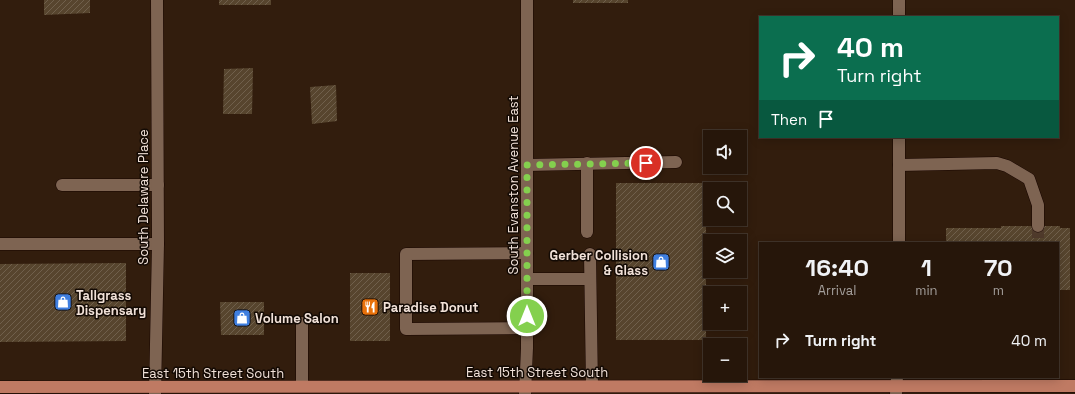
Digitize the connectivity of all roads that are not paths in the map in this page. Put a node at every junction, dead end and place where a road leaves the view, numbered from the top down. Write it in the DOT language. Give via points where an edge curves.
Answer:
graph roads {
  1 [pos="157,0"];
  2 [pos="527,0"];
  3 [pos="899,0"];
  4 [pos="899,16"];
  5 [pos="899,138"];
  6 [pos="676,162"];
  7 [pos="586,163"];
  8 [pos="527,165"];
  9 [pos="899,165"];
  10 [pos="158,185"];
  11 [pos="62,186"];
  12 [pos="1038,226"];
  13 [pos="588,232"];
  14 [pos="899,242"];
  15 [pos="1,244"];
  16 [pos="158,244"];
  17 [pos="527,253"];
  18 [pos="590,254"];
  19 [pos="527,279"];
  20 [pos="590,279"];
  21 [pos="302,324"];
  22 [pos="527,328"];
  23 [pos="1040,382"];
  24 [pos="302,386"];
  25 [pos="592,386"];
  26 [pos="897,386"];
  27 [pos="1075,386"];
  28 [pos="0,387"];
  29 [pos="155,390"];
  30 [pos="525,390"];
  31 [pos="739,390"];
  1 -- 10 [label="street, South Delaware Place"];
  2 -- 8 [label="street, South Evanston Avenue East"];
  3 -- 4 [label="street"];
  5 -- 9 [label="street"];
  6 -- 7 [label="street"];
  7 -- 8 [label="street"];
  7 -- 13 [label="street"];
  8 -- 17 [label="street, South Evanston Avenue East"];
  9 -- 12 [label="street" via="997,163 1007,166 1029,179 1038,206"];
  9 -- 14 [label="street"];
  10 -- 11 [label="street"];
  10 -- 16 [label="street, South Delaware Place"];
  15 -- 16 [label="street"];
  16 -- 29 [label="street, South Delaware Place"];
  17 -- 19 [label="street, South Evanston Avenue East"];
  17 -- 22 [label="street" via="406,254 406,329"];
  18 -- 20 [label="street"];
  19 -- 20 [label="street"];
  19 -- 22 [label="street, South Evanston Avenue East"];
  20 -- 25 [label="street"];
  21 -- 24 [label="street"];
  22 -- 30 [label="street, South Evanston Avenue East"];
  23 -- 26 [label="main road, East 15th Street South"];
  23 -- 27 [label="main road, East 15th Street South"];
  24 -- 29 [label="main road, East 15th Street South"];
  24 -- 30 [label="main road, East 15th Street South"];
  25 -- 30 [label="main road, East 15th Street South"];
  25 -- 31 [label="main road, East 15th Street South"];
  26 -- 31 [label="main road, East 15th Street South"];
  28 -- 29 [label="main road, East 15th Street South"];
}
